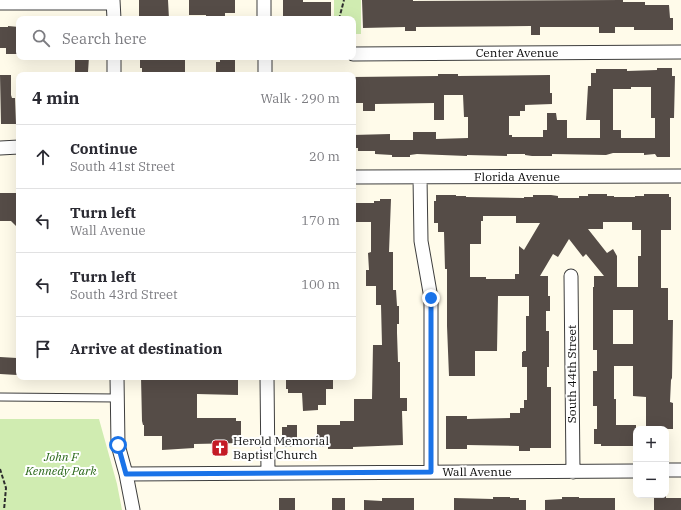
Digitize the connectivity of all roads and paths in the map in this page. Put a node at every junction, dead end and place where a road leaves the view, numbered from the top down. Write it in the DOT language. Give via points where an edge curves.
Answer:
graph roads {
  1 [pos="264,0"];
  2 [pos="344,0"];
  3 [pos="113,1"];
  4 [pos="0,3"];
  5 [pos="114,16"];
  6 [pos="264,16"];
  7 [pos="340,16"];
  8 [pos="681,52"];
  9 [pos="356,54"];
  10 [pos="114,60"];
  11 [pos="265,60"];
  12 [pos="114,72"];
  13 [pos="265,72"];
  14 [pos="16,147"];
  15 [pos="0,148"];
  16 [pos="681,176"];
  17 [pos="356,177"];
  18 [pos="420,177"];
  19 [pos="572,276"];
  20 [pos="117,380"];
  21 [pos="267,380"];
  22 [pos="0,397"];
  23 [pos="117,398"];
  24 [pos="0,469"];
  25 [pos="669,470"];
  26 [pos="681,470"];
  27 [pos="633,471"];
  28 [pos="431,472"];
  29 [pos="573,472"];
  30 [pos="268,473"];
  31 [pos="126,474"];
  32 [pos="4,510"];
  33 [pos="133,510"];
  1 -- 6 [label="street"];
  2 -- 7 [label="path"];
  3 -- 4 [label="street"];
  3 -- 5 [label="street"];
  8 -- 9 [label="street, Center Avenue"];
  10 -- 12 [label="street"];
  11 -- 13 [label="street"];
  14 -- 15 [label="street"];
  16 -- 18 [label="street, Florida Avenue"];
  17 -- 18 [label="street, Florida Avenue"];
  18 -- 28 [label="street" via="421,241 431,298"];
  19 -- 29 [label="street, South 44th Street"];
  20 -- 23 [label="street"];
  21 -- 30 [label="street"];
  22 -- 23 [label="lane"];
  23 -- 31 [label="street" via="118,445"];
  24 -- 32 [label="path" via="6,488"];
  25 -- 26 [label="street"];
  27 -- 29 [label="street, Wall Avenue"];
  28 -- 29 [label="street, Wall Avenue"];
  28 -- 30 [label="street, Wall Avenue"];
  30 -- 31 [label="street, Wall Avenue"];
  31 -- 33 [label="street"];
}
